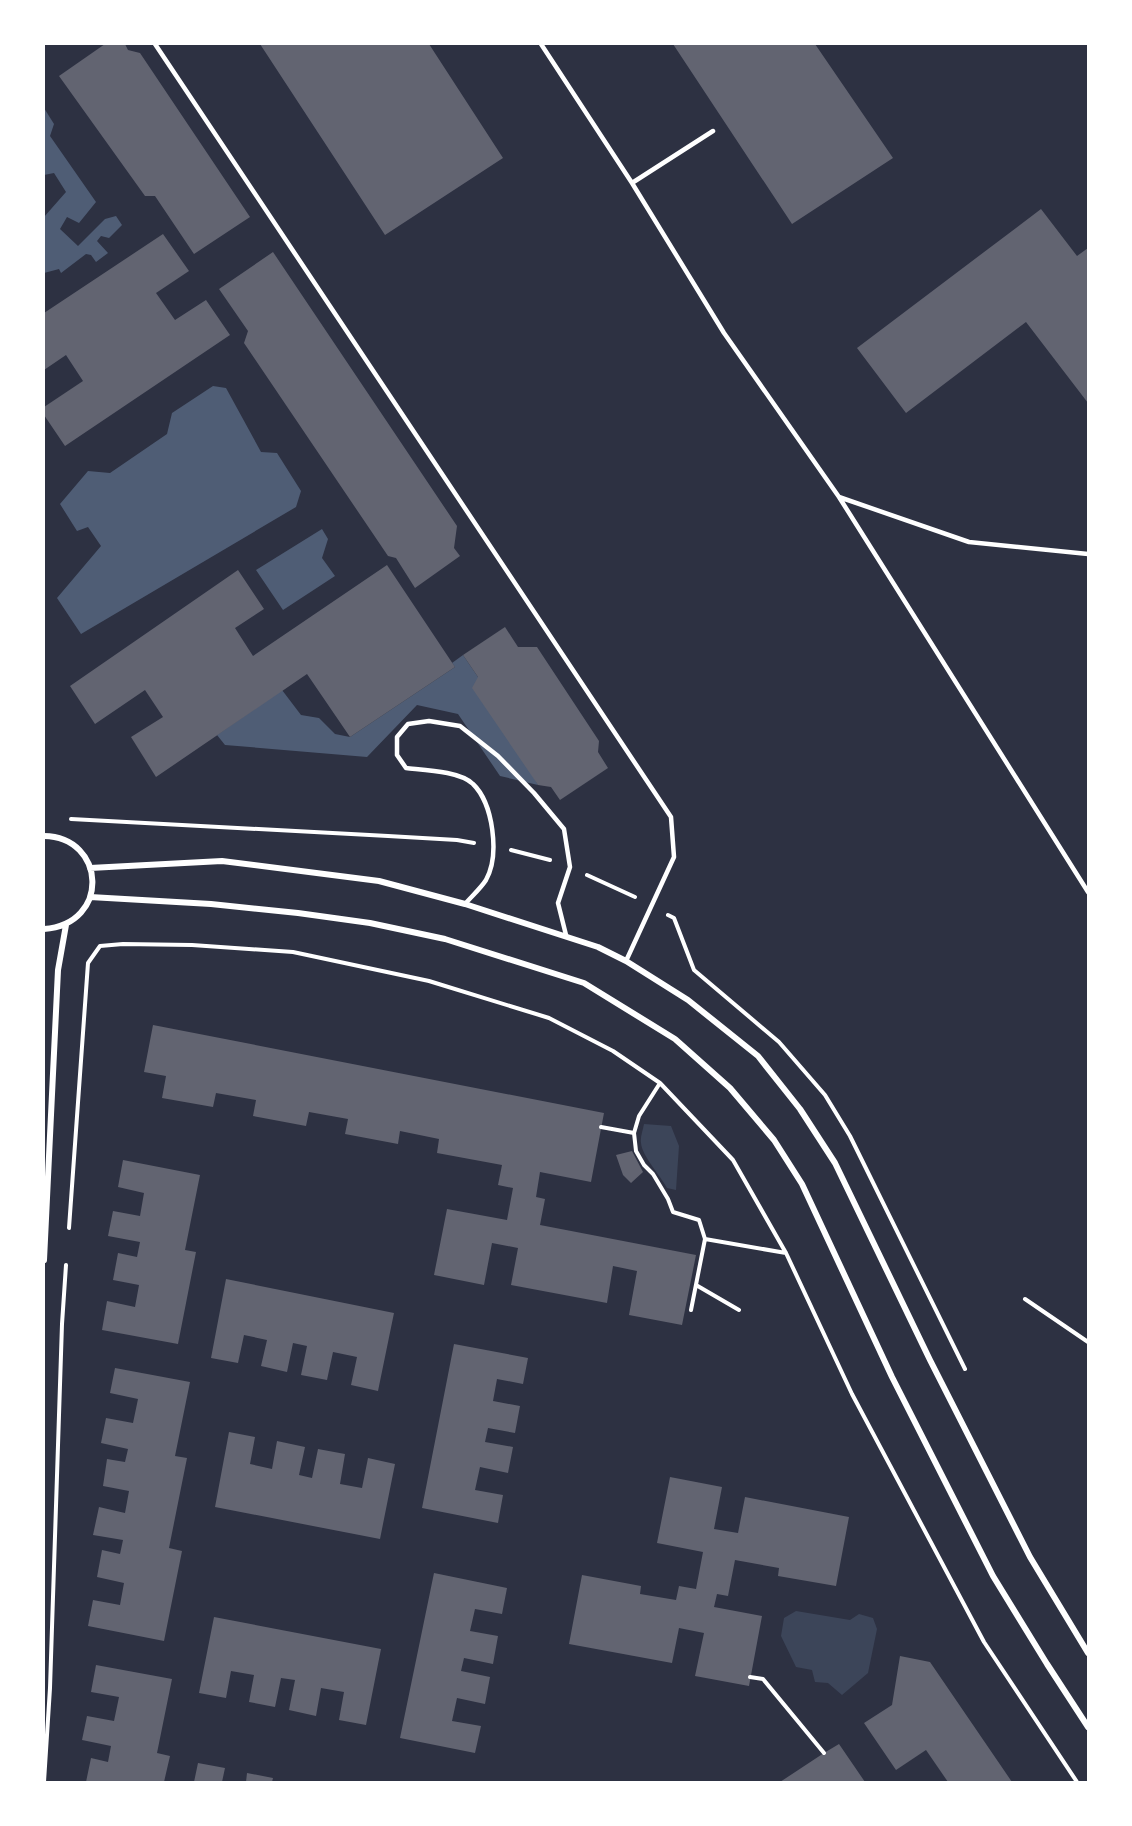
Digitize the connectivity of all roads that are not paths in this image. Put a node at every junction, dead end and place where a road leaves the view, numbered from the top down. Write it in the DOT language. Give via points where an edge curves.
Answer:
graph roads {
  1 [pos="155,44"];
  2 [pos="541,44"];
  3 [pos="713,131"];
  4 [pos="633,183"];
  5 [pos="839,497"];
  6 [pos="1089,555"];
  7 [pos="44,836"];
  8 [pos="90,868"];
  9 [pos="1089,892"];
  10 [pos="90,897"];
  11 [pos="465,904"];
  12 [pos="66,925"];
  13 [pos="44,929"];
  14 [pos="566,935"];
  15 [pos="626,961"];
  16 [pos="44,1260"];
  17 [pos="1089,1653"];
  18 [pos="1089,1727"];
  1 -- 15 [label="lane" via="671,817 674,857"];
  2 -- 4 [label="lane"];
  3 -- 4 [label="lane"];
  4 -- 5 [label="lane" via="724,333"];
  5 -- 6 [label="lane" via="969,542"];
  5 -- 9 [label="lane"];
  7 -- 8 [label="street" via="60,837 73,845"];
  8 -- 10 [label="street"];
  8 -- 11 [label="street" via="222,861 379,881"];
  10 -- 12 [label="street" via="76,918"];
  10 -- 18 [label="street" via="298,913 445,939 584,983 675,1040 730,1088 774,1140 802,1185 892,1377 993,1576"];
  11 -- 14 [label="street"];
  11 -- 14 [label="lane" via="487,879 494,847 489,809 472,783 444,772 406,768 397,755 397,737 408,724 429,721 460,726 498,756 564,829 570,867 558,903"];
  12 -- 13 [label="street"];
  12 -- 16 [label="street" via="58,969"];
  14 -- 15 [label="street"];
  15 -- 17 [label="street" via="688,1000 758,1056 800,1109 834,1163 1030,1557"];
}
